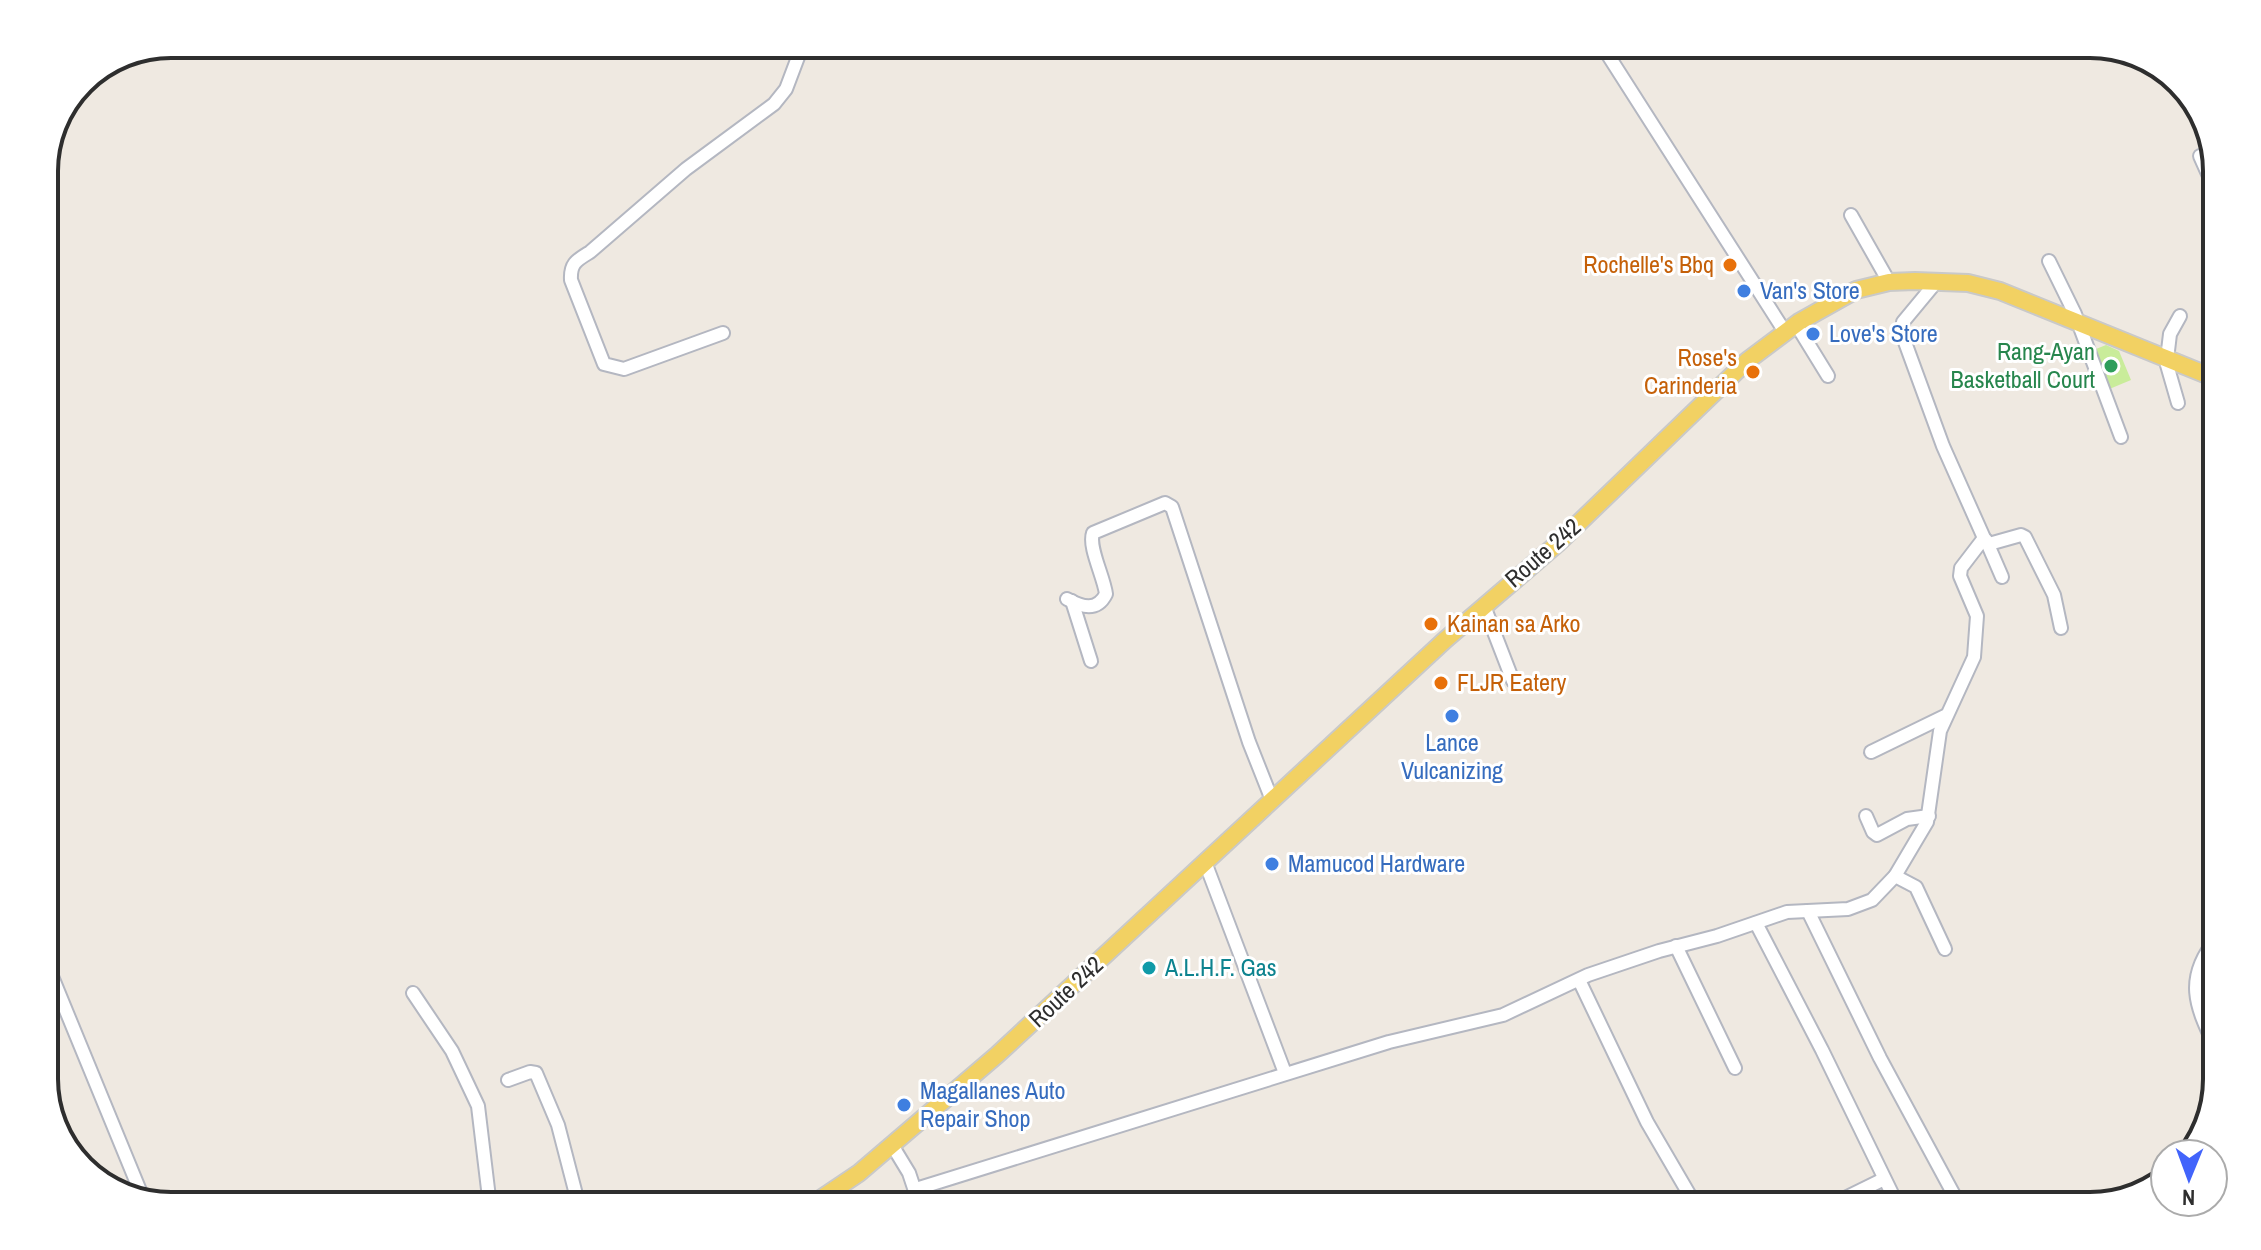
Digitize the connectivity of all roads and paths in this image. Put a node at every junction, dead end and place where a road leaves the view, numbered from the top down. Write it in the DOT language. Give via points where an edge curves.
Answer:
graph roads {
  1 [pos="798,58"];
  2 [pos="1610,58"];
  3 [pos="2200,156"];
  4 [pos="2203,162"];
  5 [pos="1851,215"];
  6 [pos="2049,261"];
  7 [pos="1937,281"];
  8 [pos="1889,282"];
  9 [pos="2180,316"];
  10 [pos="2078,323"];
  11 [pos="1790,328"];
  12 [pos="723,333"];
  13 [pos="2166,358"];
  14 [pos="2203,373"];
  15 [pos="1828,376"];
  16 [pos="2178,403"];
  17 [pos="2121,437"];
  18 [pos="1986,541"];
  19 [pos="2002,577"];
  20 [pos="1484,606"];
  21 [pos="2061,628"];
  22 [pos="1091,661"];
  23 [pos="1513,681"];
  24 [pos="1945,716"];
  25 [pos="1871,752"];
  26 [pos="1272,800"];
  27 [pos="1866,816"];
  28 [pos="1929,816"];
  29 [pos="1205,862"];
  30 [pos="1895,876"];
  31 [pos="1808,911"];
  32 [pos="1756,923"];
  33 [pos="1676,946"];
  34 [pos="1945,949"];
  35 [pos="2203,962"];
  36 [pos="1579,980"];
  37 [pos="58,991"];
  38 [pos="413,993"];
  39 [pos="2203,1017"];
  40 [pos="1735,1068"];
  41 [pos="1285,1073"];
  42 [pos="508,1080"];
  43 [pos="892,1145"];
  44 [pos="1884,1179"];
  45 [pos="138,1187"];
  46 [pos="916,1189"];
  47 [pos="488,1192"];
  48 [pos="575,1192"];
  49 [pos="833,1192"];
  50 [pos="917,1192"];
  51 [pos="1688,1192"];
  52 [pos="1858,1192"];
  53 [pos="1891,1192"];
  54 [pos="1952,1192"];
  1 -- 12 [label="street" via="774,104 686,169 571,269 604,364 624,369"];
  2 -- 11 [label="street"];
  3 -- 4 [label="street"];
  5 -- 8 [label="street"];
  6 -- 10 [label="street"];
  7 -- 8 [label="main road, Route 242"];
  7 -- 10 [label="main road, Route 242" via="2000,291"];
  7 -- 18 [label="street" via="1903,322 1902,334 1943,446"];
  8 -- 11 [label="main road, Route 242" via="1856,290"];
  9 -- 13 [label="street"];
  10 -- 13 [label="main road, Route 242"];
  10 -- 17 [label="street"];
  11 -- 15 [label="street"];
  11 -- 20 [label="main road, Route 242" via="1743,365 1557,544"];
  13 -- 14 [label="main road, Route 242"];
  13 -- 16 [label="street"];
  18 -- 19 [label="street"];
  18 -- 21 [label="street" via="2025,537 2054,595"];
  18 -- 24 [label="street" via="1961,568 1977,616 1974,657"];
  20 -- 23 [label="street"];
  20 -- 26 [label="main road, Route 242"];
  22 -- 26 [label="street" via="1070,600 1092,606 1106,594 1090,541 1093,533 1165,503 1172,507"];
  24 -- 25 [label="street"];
  24 -- 28 [label="street"];
  26 -- 29 [label="main road, Route 242"];
  27 -- 28 [label="street" via="1877,835 1912,817"];
  28 -- 30 [label="street"];
  29 -- 41 [label="street"];
  29 -- 43 [label="main road, Route 242"];
  30 -- 31 [label="street" via="1863,905"];
  30 -- 34 [label="street" via="1916,887"];
  31 -- 32 [label="street"];
  31 -- 54 [label="street"];
  32 -- 33 [label="street"];
  32 -- 44 [label="street"];
  33 -- 36 [label="street"];
  33 -- 40 [label="street"];
  35 -- 39 [label="street" via="2195,991"];
  36 -- 41 [label="street" via="1503,1015"];
  36 -- 51 [label="street" via="1647,1122"];
  37 -- 45 [label="street"];
  38 -- 47 [label="street" via="452,1051 478,1106"];
  41 -- 46 [label="street"];
  42 -- 48 [label="street" via="536,1073 558,1125"];
  43 -- 46 [label="street"];
  43 -- 49 [label="main road, Route 242"];
  44 -- 52 [label="street"];
  44 -- 53 [label="street"];
  46 -- 50 [label="street"];
}
